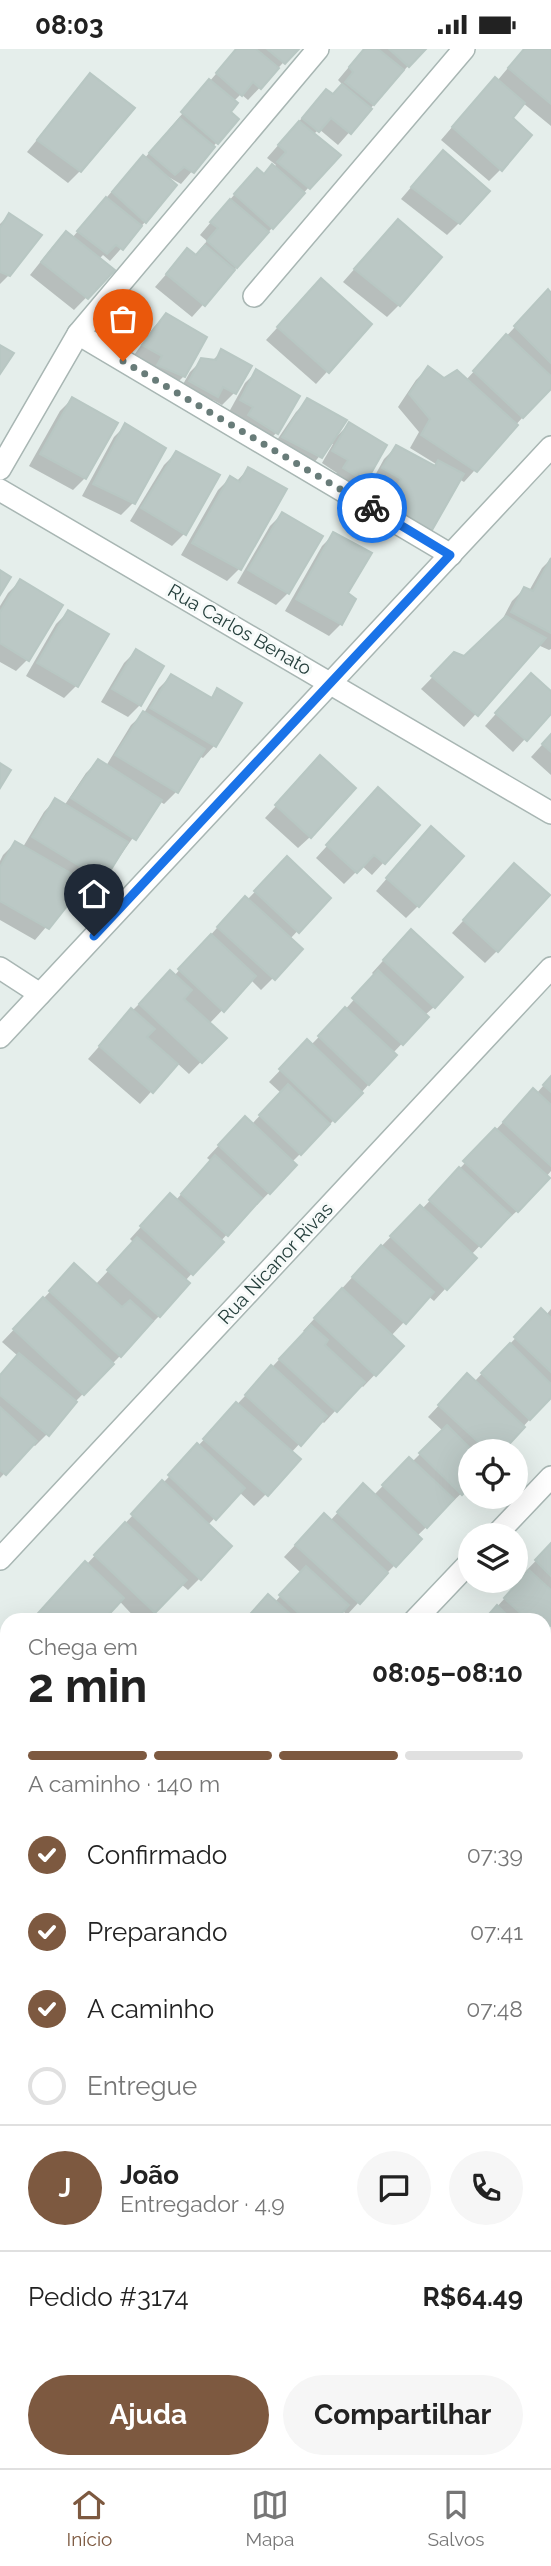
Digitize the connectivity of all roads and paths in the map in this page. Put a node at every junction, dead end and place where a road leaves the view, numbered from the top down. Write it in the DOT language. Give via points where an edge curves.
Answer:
graph roads {
  1 [pos="318,49"];
  2 [pos="464,49"];
  3 [pos="254,296"];
  4 [pos="78,334"];
  5 [pos="551,447"];
  6 [pos="0,469"];
  7 [pos="0,490"];
  8 [pos="450,555"];
  9 [pos="331,683"];
  10 [pos="551,813"];
  11 [pos="0,968"];
  12 [pos="551,968"];
  13 [pos="40,994"];
  14 [pos="0,1037"];
  15 [pos="551,1477"];
  16 [pos="507,1523"];
  17 [pos="0,1559"];
  18 [pos="458,1575"];
  19 [pos="422,1613"];
  1 -- 4 [label="street"];
  2 -- 3 [label="street"];
  4 -- 6 [label="street"];
  4 -- 8 [label="street"];
  5 -- 8 [label="street"];
  7 -- 9 [label="street, Rua Carlos Benato"];
  8 -- 9 [label="street"];
  9 -- 10 [label="street, Rua Carlos Benato"];
  9 -- 13 [label="street"];
  11 -- 13 [label="street"];
  12 -- 17 [label="street, Rua Nicanor Rivas"];
  13 -- 14 [label="street"];
  15 -- 16 [label="street"];
  18 -- 19 [label="street"];
}
